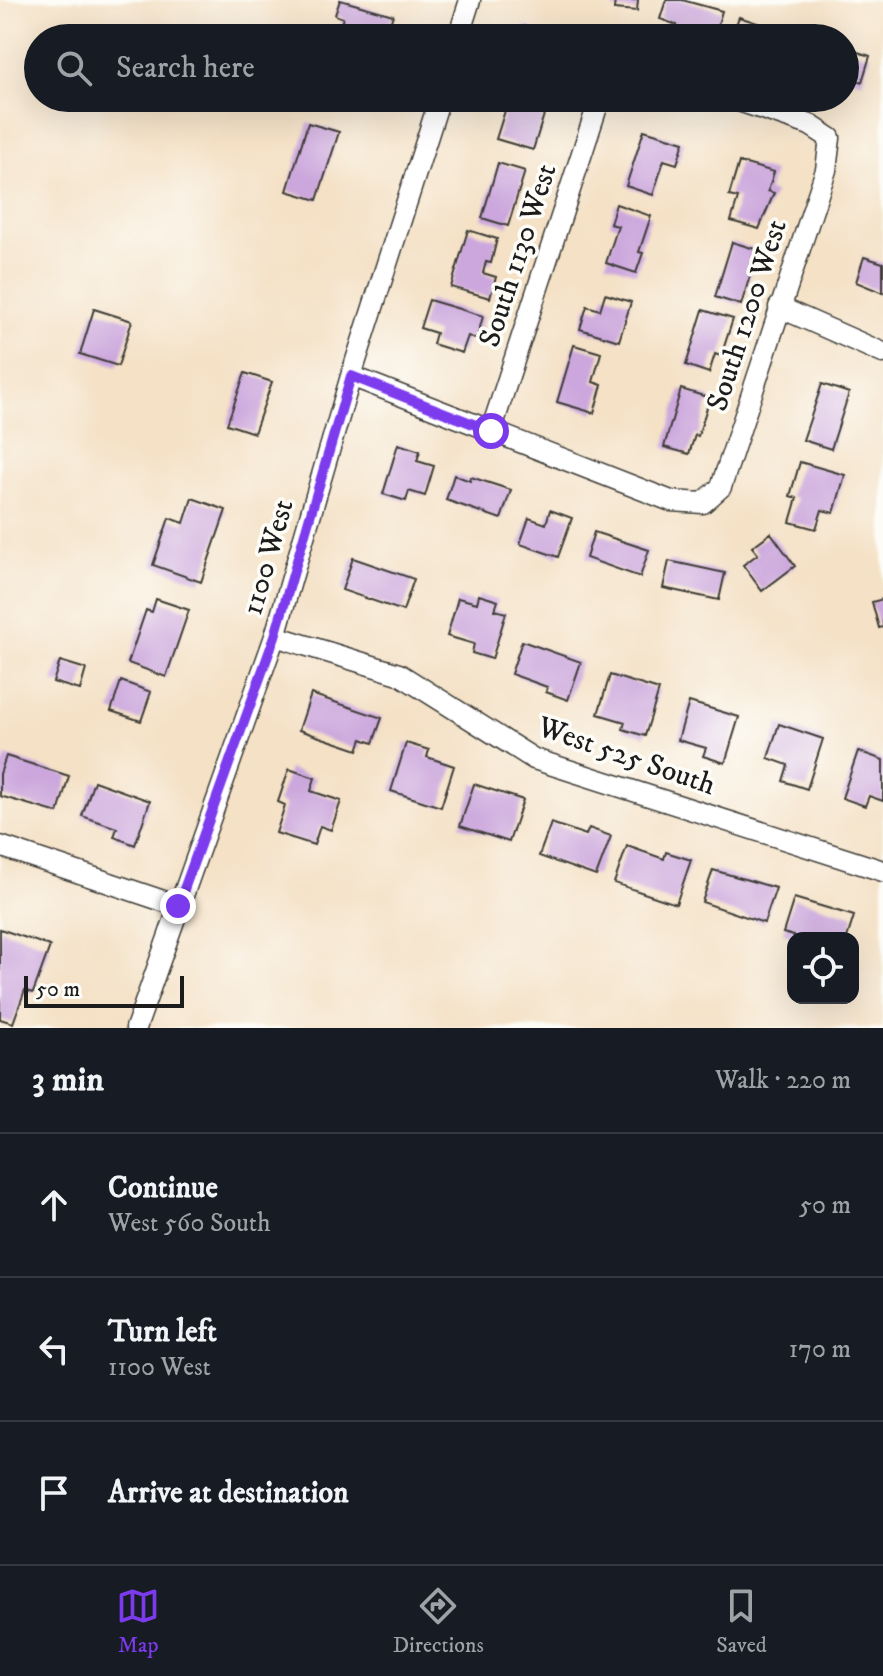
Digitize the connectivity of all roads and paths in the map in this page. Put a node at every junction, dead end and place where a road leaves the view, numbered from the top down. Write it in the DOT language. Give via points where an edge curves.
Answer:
graph roads {
  1 [pos="470,0"];
  2 [pos="462,24"];
  3 [pos="436,112"];
  4 [pos="595,112"];
  5 [pos="771,112"];
  6 [pos="779,307"];
  7 [pos="883,353"];
  8 [pos="351,376"];
  9 [pos="491,431"];
  10 [pos="275,636"];
  11 [pos="0,846"];
  12 [pos="883,871"];
  13 [pos="178,906"];
  14 [pos="136,1028"];
  1 -- 2 [label="street"];
  3 -- 8 [label="street, 1100 West"];
  4 -- 9 [label="street, South 1130 West"];
  5 -- 6 [label="street, South 1200 West" via="830,138 826,170"];
  6 -- 7 [label="street"];
  6 -- 9 [label="street, South 1200 West" via="721,487 703,503 671,501"];
  8 -- 9 [label="street"];
  8 -- 10 [label="street, 1100 West"];
  10 -- 12 [label="street, West 525 South" via="399,674 534,759"];
  10 -- 13 [label="street, 1100 West"];
  11 -- 13 [label="street"];
  13 -- 14 [label="street, 1100 West"];
}
